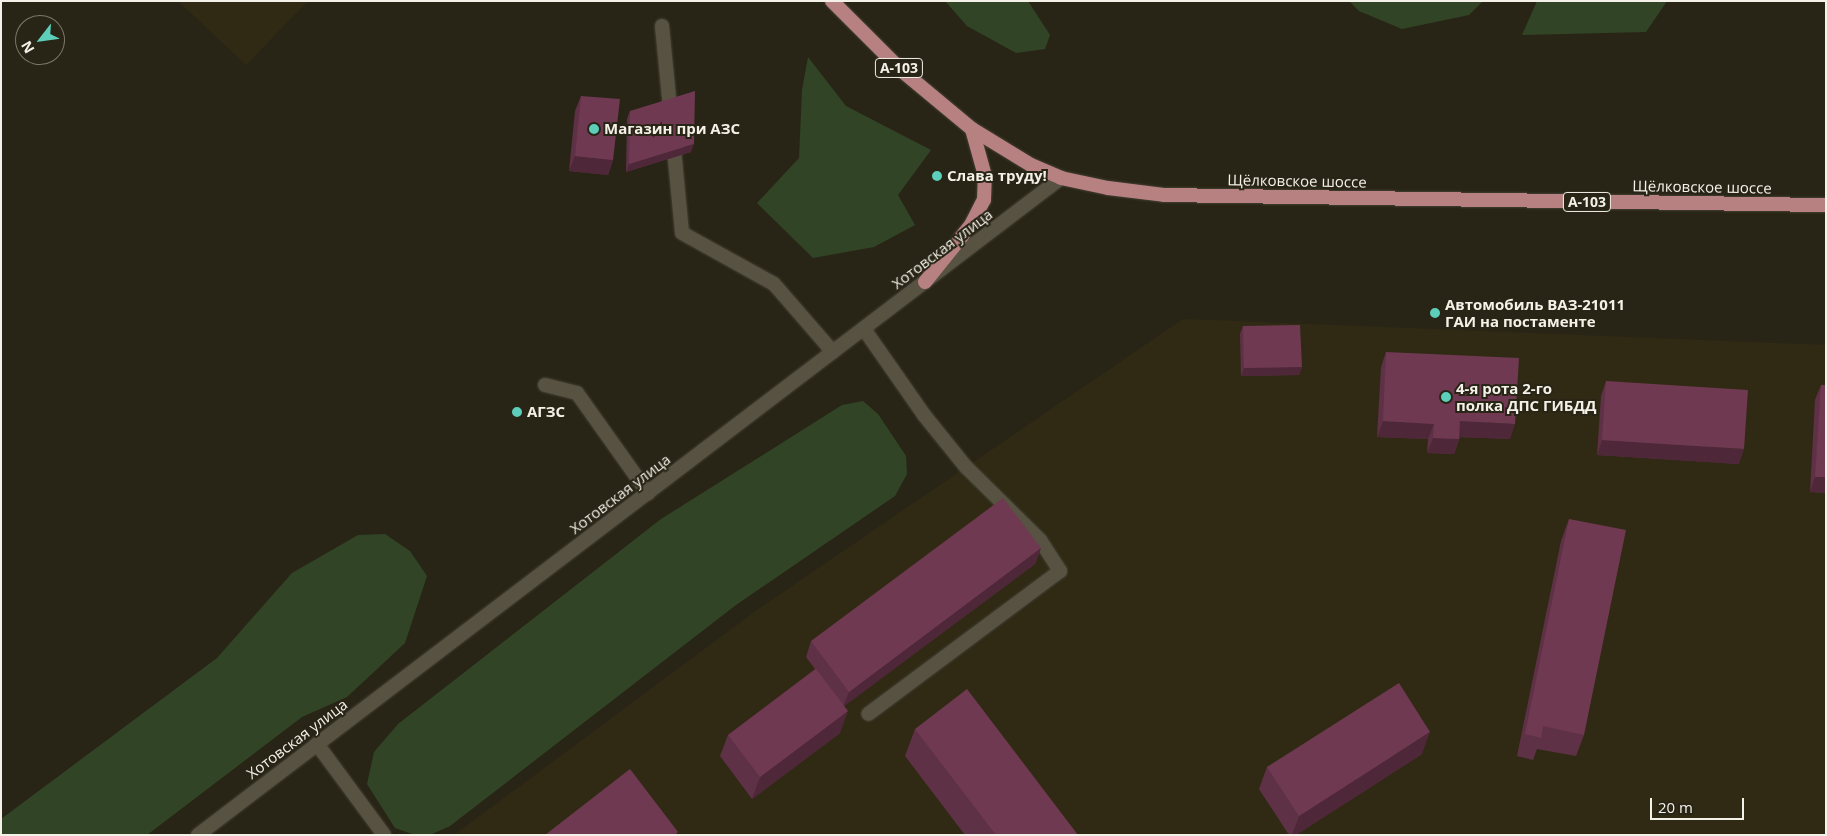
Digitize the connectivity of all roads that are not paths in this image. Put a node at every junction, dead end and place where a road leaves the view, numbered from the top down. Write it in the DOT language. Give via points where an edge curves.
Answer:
graph roads {
  1 [pos="832,1"];
  2 [pos="662,26"];
  3 [pos="972,129"];
  4 [pos="1062,178"];
  5 [pos="1826,206"];
  6 [pos="926,282"];
  7 [pos="864,329"];
  8 [pos="833,352"];
  9 [pos="545,385"];
  10 [pos="648,493"];
  11 [pos="868,714"];
  12 [pos="317,744"];
  13 [pos="198,835"];
  14 [pos="384,835"];
  1 -- 3 [label="main road, Щёлковское шоссе / А-103" via="901,70"];
  2 -- 8 [label="street" via="682,234 774,284"];
  3 -- 4 [label="main road, Щёлковское шоссе / А-103" via="1031,165"];
  3 -- 6 [label="main road" via="985,176 984,200 971,225"];
  4 -- 5 [label="main road, Щёлковское шоссе / А-103" via="1164,195"];
  4 -- 6 [label="street, Хотовская улица"];
  6 -- 7 [label="street, Хотовская улица"];
  7 -- 8 [label="street, Хотовская улица"];
  7 -- 11 [label="street" via="966,467 1040,540 1060,571"];
  8 -- 10 [label="street, Хотовская улица"];
  9 -- 10 [label="street" via="577,393"];
  10 -- 12 [label="street, Хотовская улица"];
  12 -- 13 [label="street, Хотовская улица"];
  12 -- 14 [label="street"];
}
